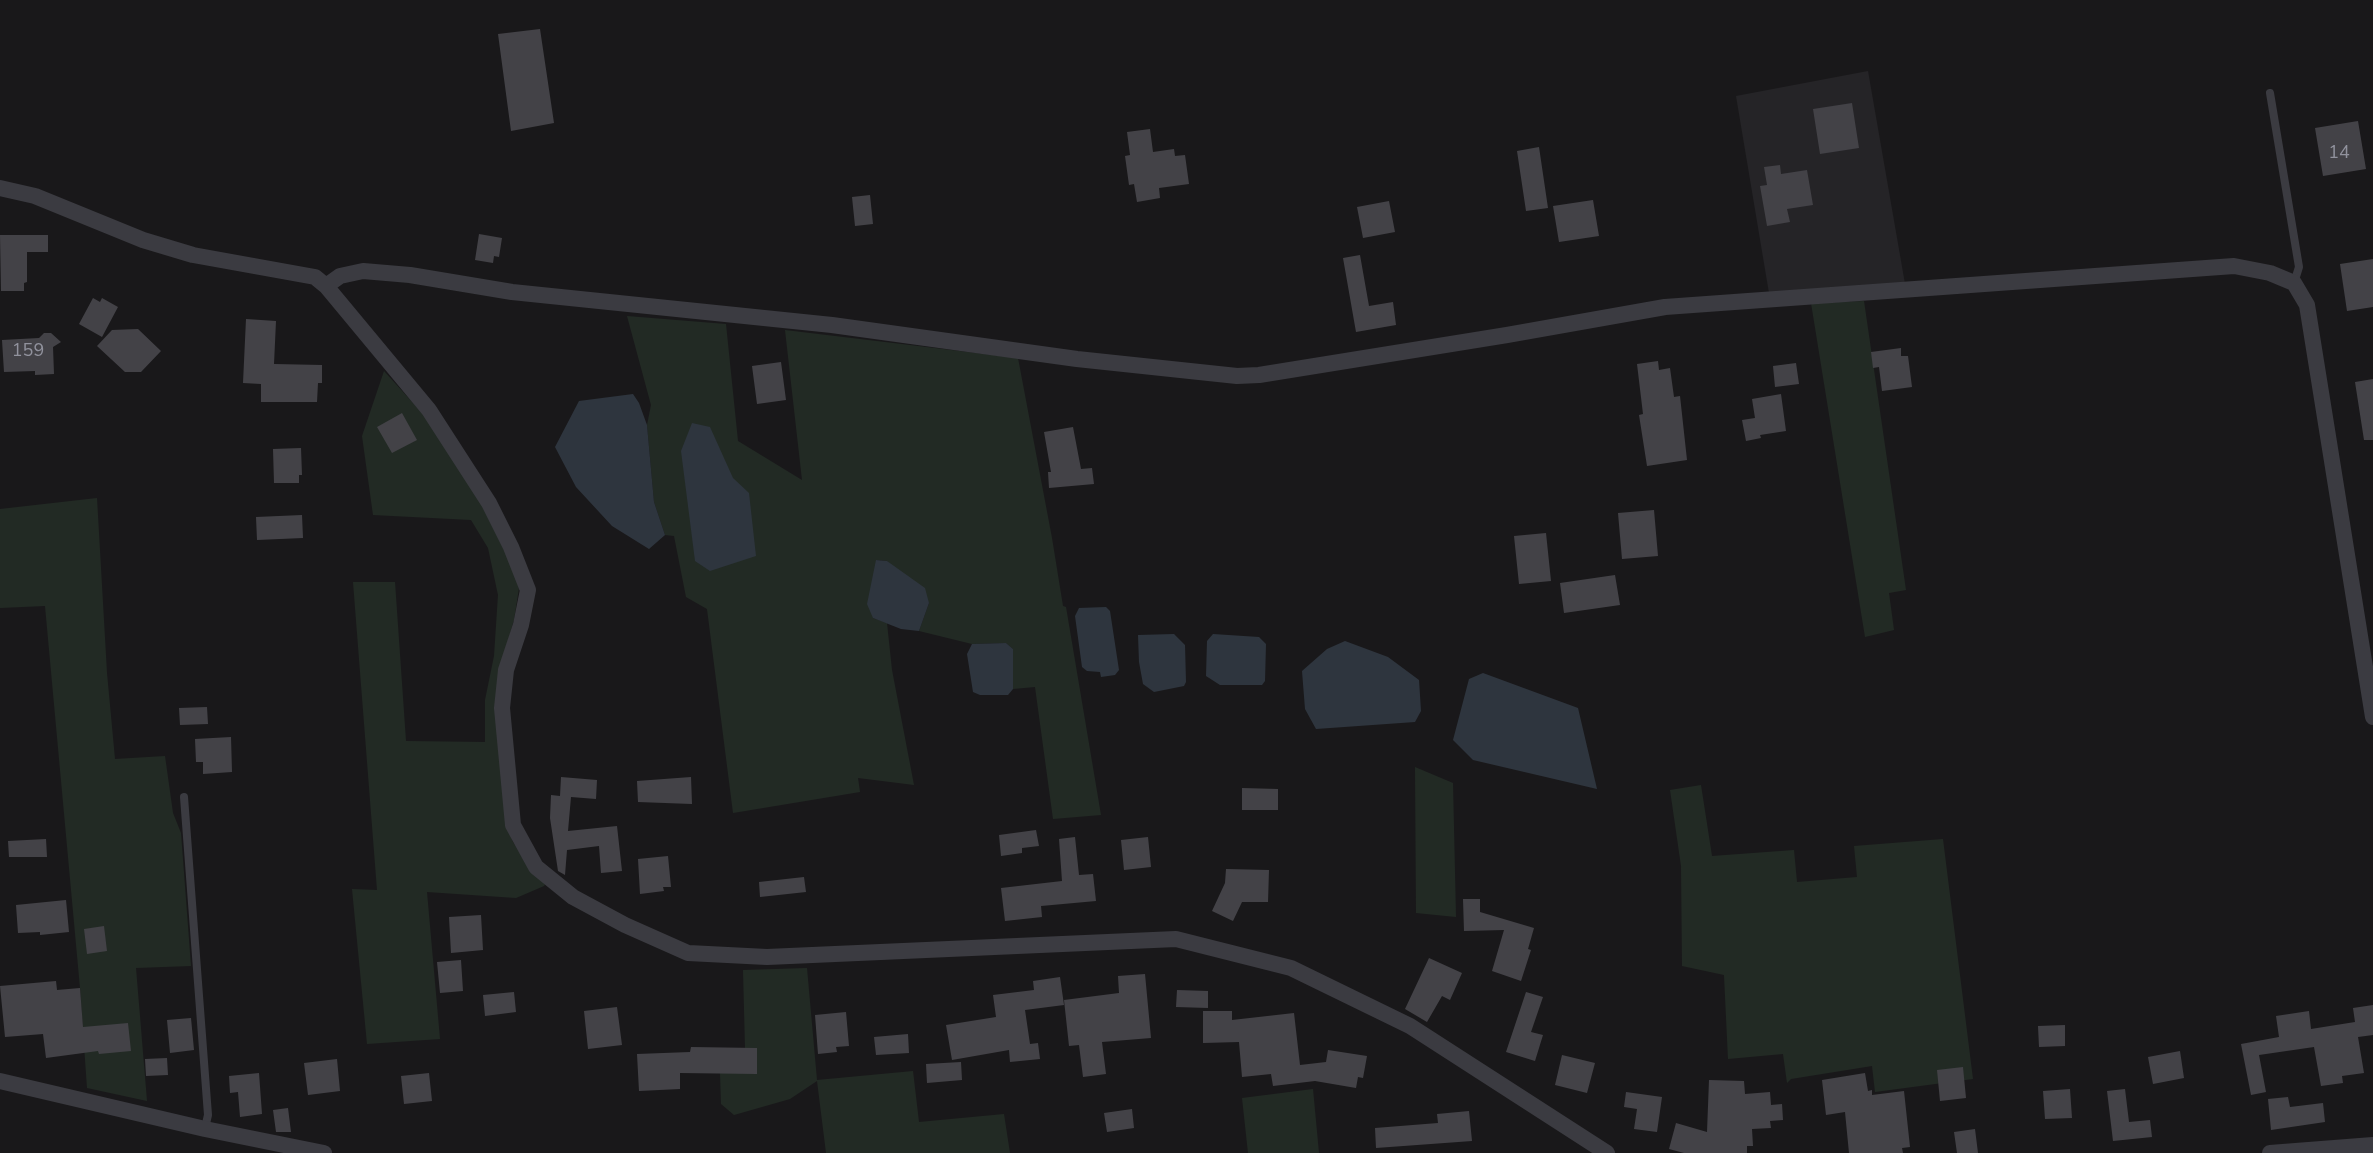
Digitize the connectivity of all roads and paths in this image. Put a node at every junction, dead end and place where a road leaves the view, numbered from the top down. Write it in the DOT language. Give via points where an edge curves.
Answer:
graph roads {
  1 [pos="2270,93"];
  2 [pos="0,188"];
  3 [pos="2294,283"];
  4 [pos="326,286"];
  5 [pos="2373,717"];
  6 [pos="184,797"];
  7 [pos="0,1081"];
  8 [pos="205,1129"];
  9 [pos="2373,1145"];
  10 [pos="324,1153"];
  11 [pos="1607,1153"];
  12 [pos="2270,1153"];
  1 -- 3 [label="lane" via="2299,267"];
  2 -- 4 [label="street" via="35,196 143,240 193,255 315,277"];
  3 -- 4 [label="street" via="2234,266 1665,307 1237,376 832,325 512,292 410,275 363,271 340,276"];
  3 -- 5 [label="street" via="2307,305"];
  4 -- 11 [label="street" via="429,410 511,547 528,590 506,670 502,708 513,825 536,867 573,897 688,953 767,957 1176,939 1291,968 1410,1026"];
  6 -- 8 [label="lane"];
  7 -- 8 [label="street"];
  8 -- 10 [label="street"];
  9 -- 12 [label="street"];
}
